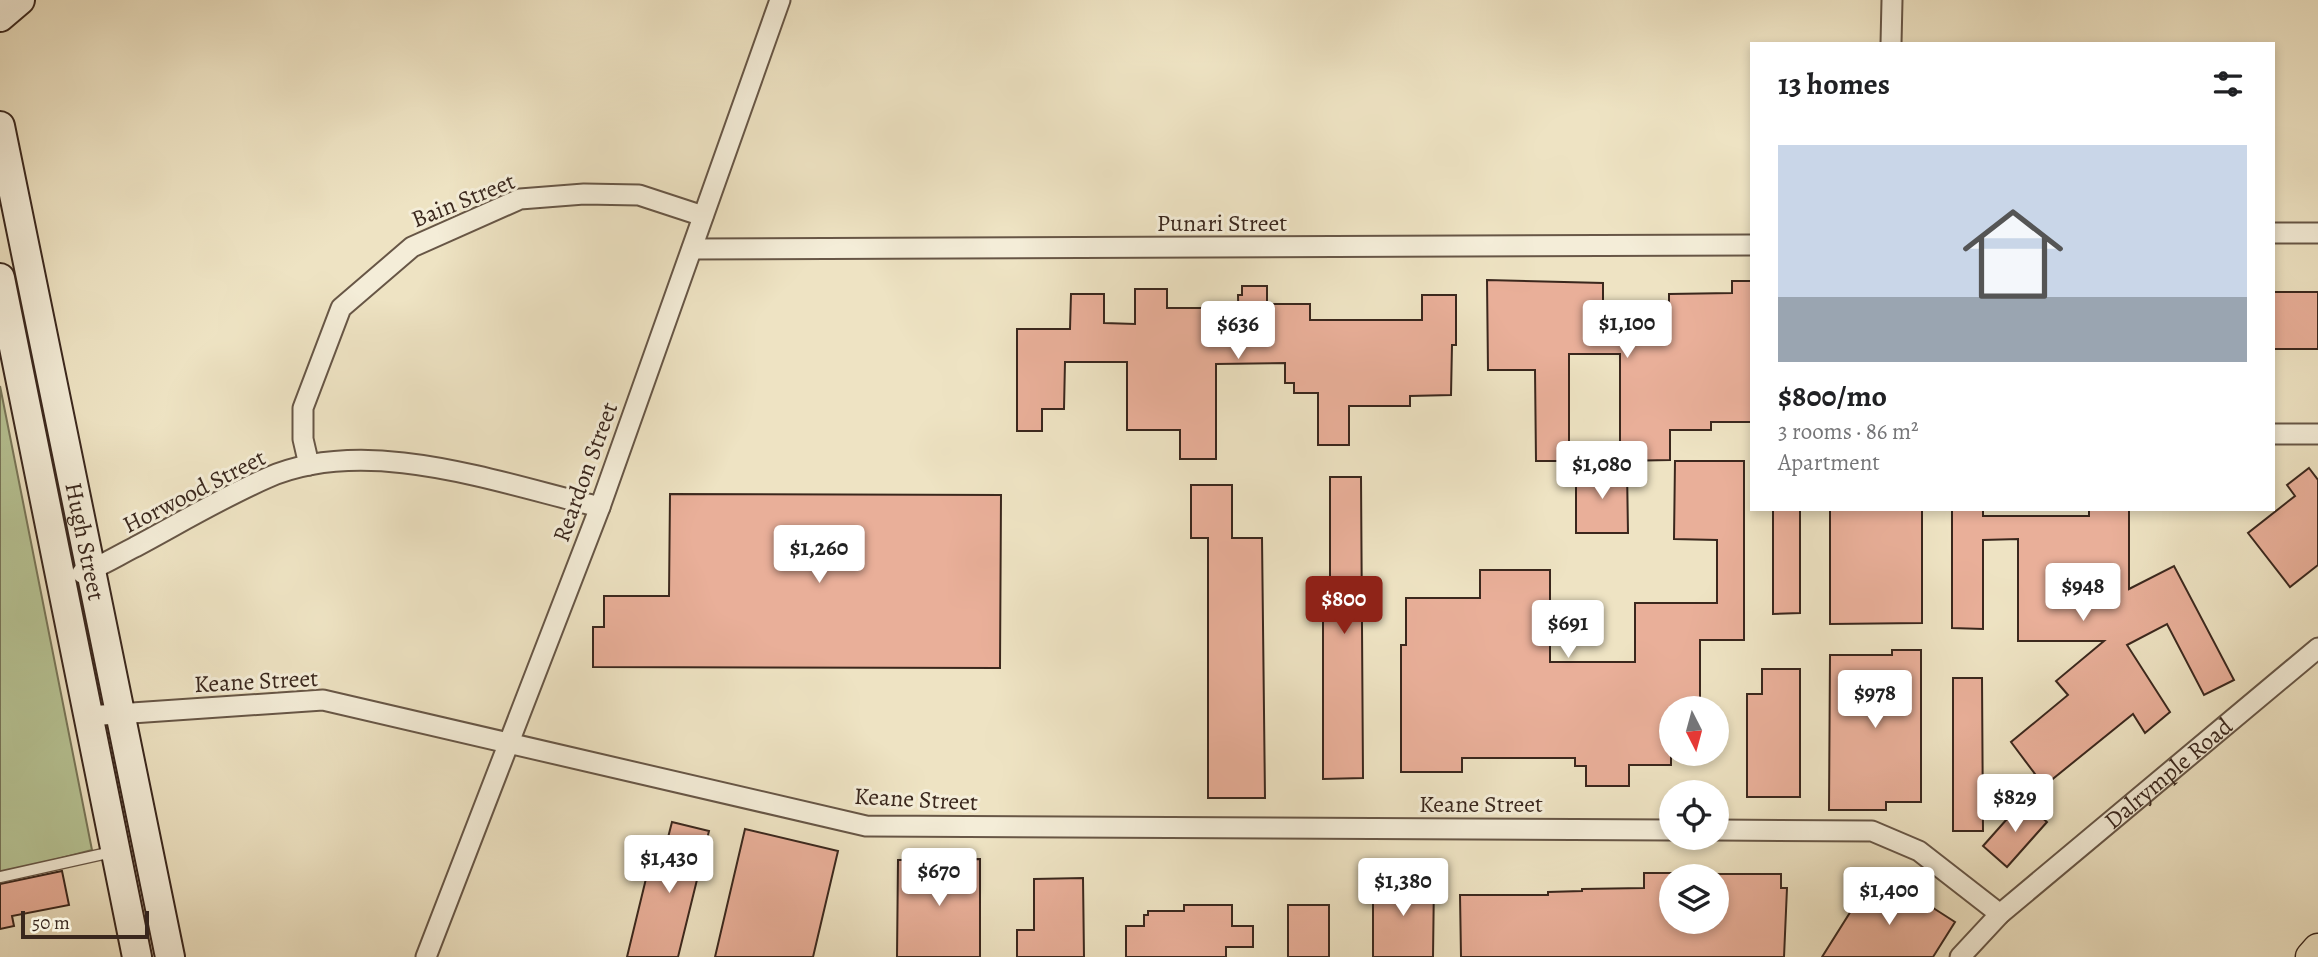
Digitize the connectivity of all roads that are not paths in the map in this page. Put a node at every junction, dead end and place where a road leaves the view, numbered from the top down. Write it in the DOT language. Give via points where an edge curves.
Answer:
graph roads {
  1 [pos="20,0"];
  2 [pos="780,0"];
  3 [pos="1892,0"];
  4 [pos="0,17"];
  5 [pos="1891,42"];
  6 [pos="0,126"];
  7 [pos="703,216"];
  8 [pos="2275,233"];
  9 [pos="2318,233"];
  10 [pos="1750,245"];
  11 [pos="692,249"];
  12 [pos="0,278"];
  13 [pos="2275,434"];
  14 [pos="2318,434"];
  15 [pos="309,465"];
  16 [pos="600,507"];
  17 [pos="91,570"];
  18 [pos="60,579"];
  19 [pos="2318,648"];
  20 [pos="121,712"];
  21 [pos="88,716"];
  22 [pos="510,741"];
  23 [pos="1659,830"];
  24 [pos="1729,830"];
  25 [pos="116,851"];
  26 [pos="0,877"];
  27 [pos="2000,914"];
  28 [pos="2318,949"];
  29 [pos="137,957"];
  30 [pos="170,957"];
  31 [pos="426,957"];
  32 [pos="1960,957"];
  33 [pos="2311,957"];
  1 -- 4 [label="main road"];
  2 -- 7 [label="street, Reardon Street"];
  3 -- 5 [label="street"];
  6 -- 17 [label="main road, Hugh Street"];
  7 -- 11 [label="street, Reardon Street"];
  7 -- 15 [label="street, Bain Street" via="639,195 520,199 412,247 341,308 303,408"];
  8 -- 9 [label="street"];
  10 -- 11 [label="street, Punari Street"];
  11 -- 16 [label="street, Reardon Street"];
  12 -- 18 [label="main road, Hugh Street"];
  13 -- 14 [label="street"];
  15 -- 16 [label="street, Horwood Street" via="369,458 403,461"];
  15 -- 17 [label="street, Horwood Street" via="268,477"];
  16 -- 22 [label="street, Reardon Street"];
  17 -- 18 [label="street, Horwood Street"];
  17 -- 20 [label="main road, Hugh Street"];
  18 -- 21 [label="main road, Hugh Street"];
  19 -- 27 [label="street, Dalrymple Road"];
  20 -- 21 [label="street, Keane Street"];
  20 -- 22 [label="street, Keane Street" via="323,700"];
  20 -- 30 [label="main road, Hugh Street"];
  21 -- 25 [label="main road, Hugh Street"];
  22 -- 23 [label="street, Keane Street" via="866,826"];
  22 -- 31 [label="street, Reardon Street"];
  24 -- 27 [label="street" via="1872,831 1919,851"];
  25 -- 26 [label="lane"];
  25 -- 29 [label="main road, Hugh Street"];
  27 -- 32 [label="street, Dalrymple Road"];
  28 -- 33 [label="main road"];
}
